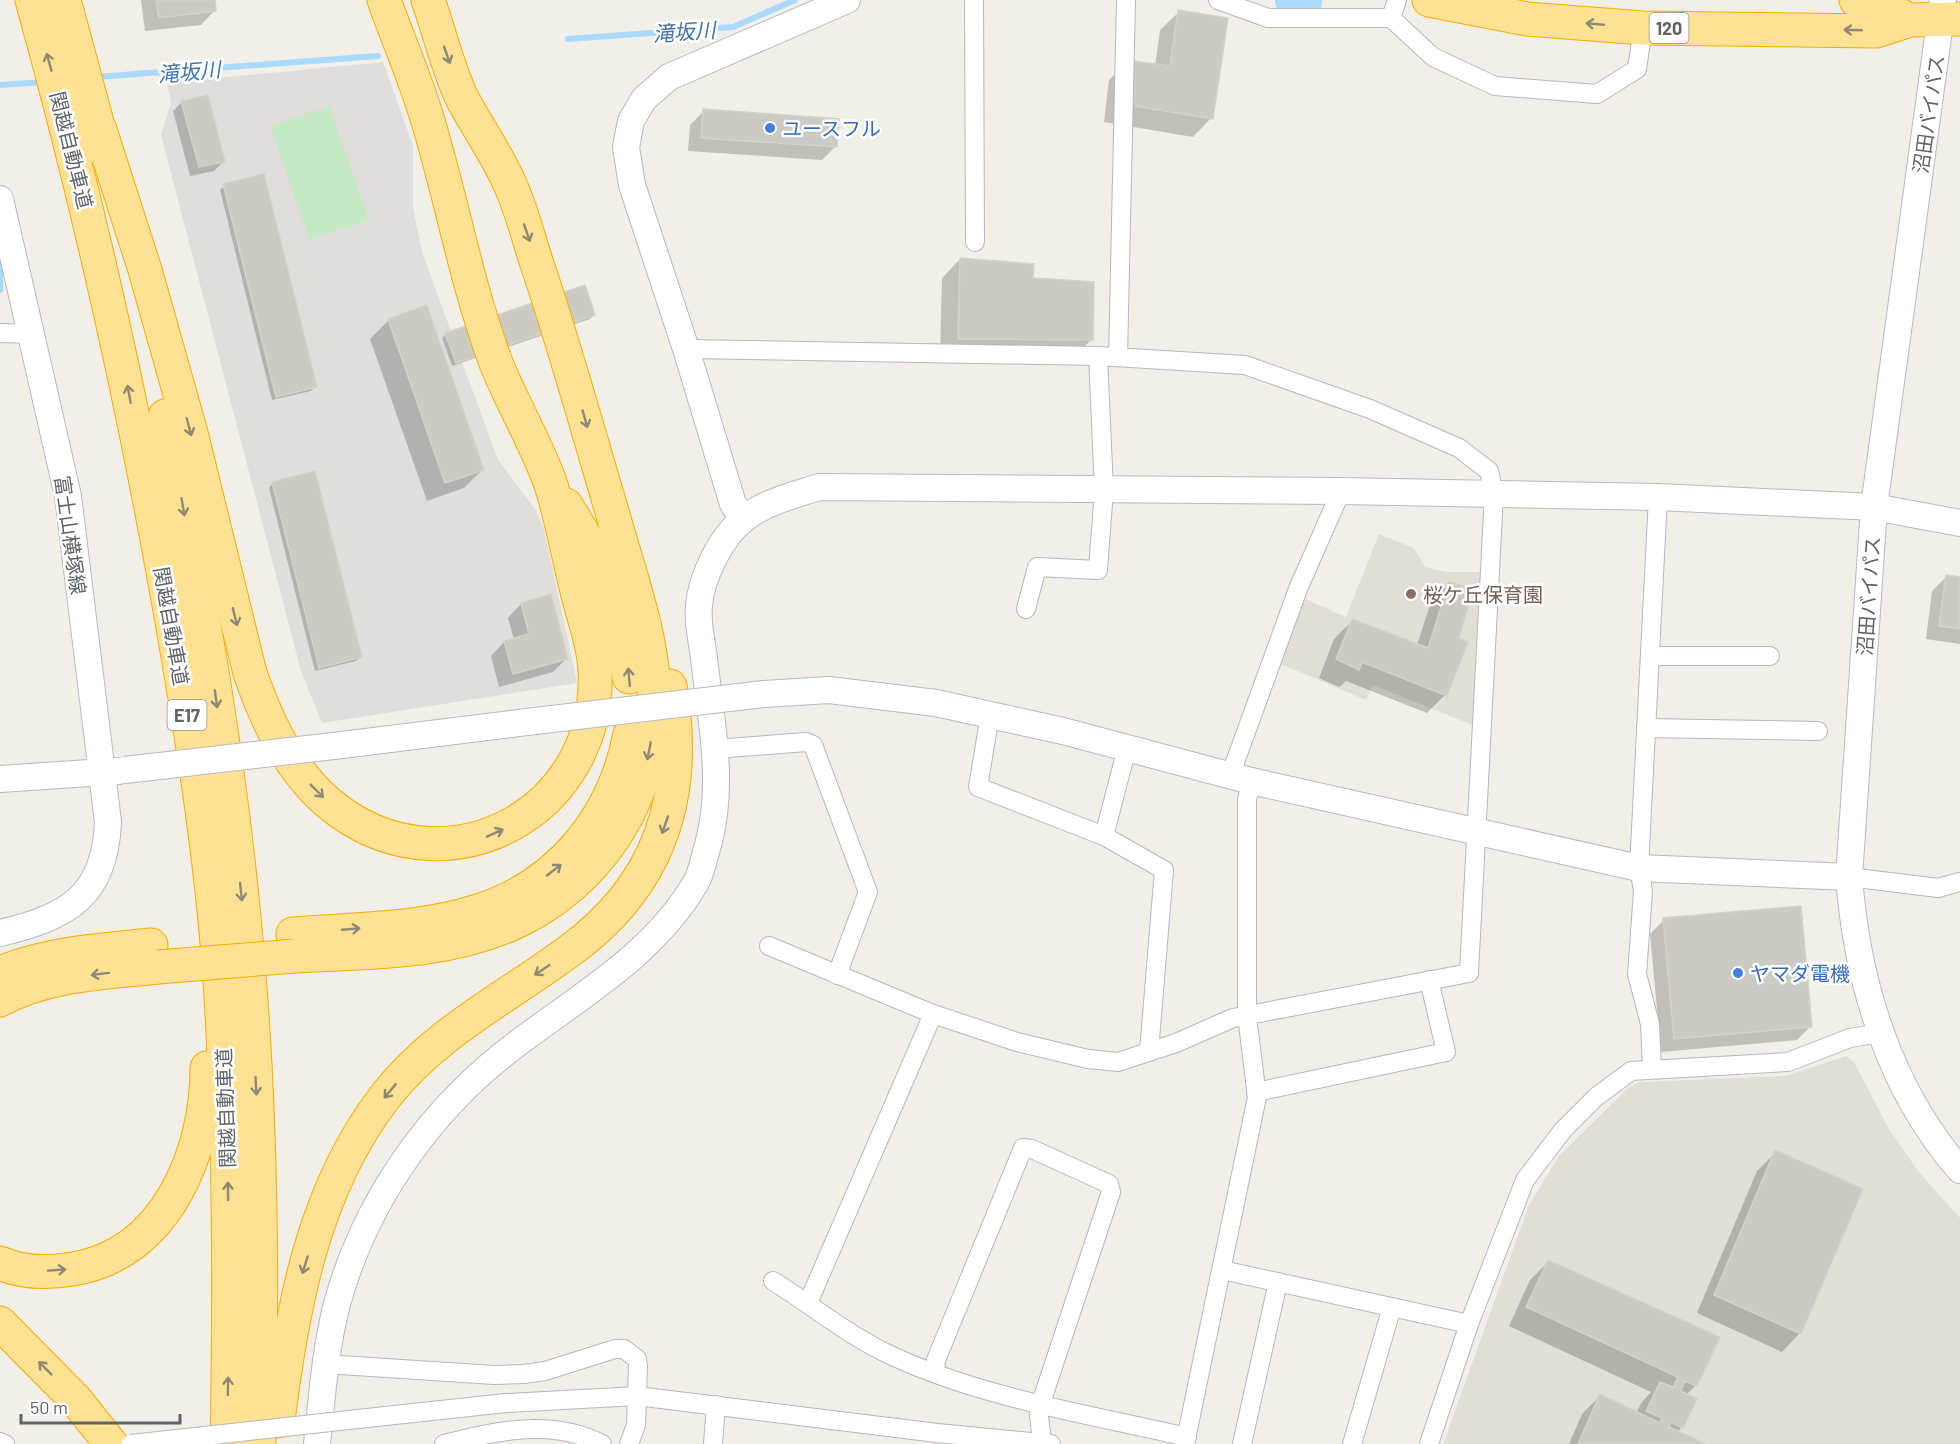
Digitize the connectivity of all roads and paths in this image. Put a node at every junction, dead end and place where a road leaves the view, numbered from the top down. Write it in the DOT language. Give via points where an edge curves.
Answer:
graph roads {
  1 [pos="32,0"];
  2 [pos="64,0"];
  3 [pos="384,0"];
  4 [pos="428,0"];
  5 [pos="847,0"];
  6 [pos="974,0"];
  7 [pos="1126,0"];
  8 [pos="1218,0"];
  9 [pos="1396,0"];
  10 [pos="1429,0"];
  11 [pos="1856,0"];
  12 [pos="1938,15"];
  13 [pos="1390,18"];
  14 [pos="1643,28"];
  15 [pos="100,130"];
  16 [pos="0,199"];
  17 [pos="975,242"];
  18 [pos="0,333"];
  19 [pos="33,334"];
  20 [pos="687,349"];
  21 [pos="1098,356"];
  22 [pos="1118,357"];
  23 [pos="549,482"];
  24 [pos="1104,490"];
  25 [pos="1341,491"];
  26 [pos="1494,494"];
  27 [pos="1658,496"];
  28 [pos="150,501"];
  29 [pos="1874,507"];
  30 [pos="743,519"];
  31 [pos="1960,523"];
  32 [pos="634,585"];
  33 [pos="1026,609"];
  34 [pos="1650,656"];
  35 [pos="1770,656"];
  36 [pos="990,715"];
  37 [pos="1646,728"];
  38 [pos="1818,731"];
  39 [pos="1127,748"];
  40 [pos="715,749"];
  41 [pos="114,772"];
  42 [pos="1240,778"];
  43 [pos="0,779"];
  44 [pos="1476,831"];
  45 [pos="1104,836"];
  46 [pos="1639,868"];
  47 [pos="1849,877"];
  48 [pos="1960,881"];
  49 [pos="0,933"];
  50 [pos="293,945"];
  51 [pos="770,946"];
  52 [pos="158,956"];
  53 [pos="0,973"];
  54 [pos="837,975"];
  55 [pos="1429,980"];
  56 [pos="0,1000"];
  57 [pos="933,1014"];
  58 [pos="1247,1016"];
  59 [pos="1881,1033"];
  60 [pos="1149,1052"];
  61 [pos="1652,1068"];
  62 [pos="1256,1092"];
  63 [pos="1960,1170"];
  64 [pos="0,1263"];
  65 [pos="1222,1270"];
  66 [pos="773,1281"];
  67 [pos="1278,1282"];
  68 [pos="808,1303"];
  69 [pos="1392,1307"];
  70 [pos="0,1323"];
  71 [pos="1469,1324"];
  72 [pos="325,1364"];
  73 [pos="935,1372"];
  74 [pos="637,1396"];
  75 [pos="1041,1403"];
  76 [pos="716,1406"];
  77 [pos="1186,1440"];
  78 [pos="0,1442"];
  79 [pos="1047,1443"];
  80 [pos="5,1444"];
  81 [pos="111,1444"];
  82 [pos="131,1444"];
  83 [pos="227,1444"];
  84 [pos="259,1444"];
  85 [pos="276,1444"];
  86 [pos="317,1444"];
  87 [pos="444,1444"];
  88 [pos="602,1444"];
  89 [pos="629,1444"];
  90 [pos="713,1444"];
  91 [pos="1242,1444"];
  92 [pos="1352,1444"];
  93 [pos="1429,1444"];
  28 -- 1 [label="highway, 関越自動車道 / E17, one-way" via="118,340 67,125"];
  2 -- 15 [label="highway, 関越自動車道 / E17"];
  3 -- 23 [label="highway" via="432,132 468,280 497,364"];
  4 -- 32 [label="highway, one-way" via="462,97 510,183 564,344"];
  5 -- 20 [label="street" via="669,77 644,99 631,121 626,147 632,185"];
  6 -- 17 [label="street"];
  7 -- 22 [label="street"];
  8 -- 13 [label="street" via="1268,18"];
  9 -- 13 [label="street"];
  14 -- 10 [label="highway, 120, one-way" via="1527,19"];
  11 -- 12 [label="highway"];
  12 -- 14 [label="highway, 120, one-way" via="1876,31"];
  12 -- 29 [label="street, 沼田バイパス"];
  13 -- 14 [label="street" via="1433,57 1495,86 1597,94 1637,69"];
  15 -- 23 [label="highway, one-way" via="146,270 263,710 299,771 317,793 367,828 424,844 473,840 507,828 533,811 554,792 570,769 589,721 595,668 566,537"];
  15 -- 84 [label="highway, 関越自動車道 / E17, one-way" via="182,501 234,826 249,976 258,1128 262,1293"];
  16 -- 19 [label="street, 富士山横塚線"];
  18 -- 19 [label="street"];
  19 -- 41 [label="street, 富士山横塚線" via="68,496"];
  20 -- 21 [label="street"];
  20 -- 30 [label="street" via="733,504"];
  21 -- 22 [label="street"];
  21 -- 24 [label="street"];
  22 -- 26 [label="street" via="1245,365 1370,409 1478,460 1489,471"];
  50 -- 23 [label="highway, one-way" via="478,911 536,885 584,839 602,813 625,759 630,729 628,662 600,561"];
  24 -- 25 [label="street"];
  24 -- 30 [label="street" via="819,487 783,498"];
  24 -- 33 [label="street" via="1098,570 1037,567"];
  25 -- 26 [label="street"];
  25 -- 42 [label="street" via="1298,589"];
  26 -- 27 [label="street"];
  26 -- 44 [label="street"];
  27 -- 29 [label="street"];
  27 -- 34 [label="street"];
  64 -- 28 [label="highway, one-way" via="55,1272 108,1259 132,1245 158,1219 184,1179 202,1118 207,1084 204,991"];
  83 -- 28 [label="highway, 関越自動車道 / E17, one-way" via="229,1238 220,978 179,664"];
  29 -- 31 [label="street"];
  29 -- 47 [label="street, 沼田バイパス"];
  30 -- 40 [label="street" via="720,548 702,582 698,607"];
  32 -- 50 [label="highway, one-way" via="650,661 653,726 642,778 627,818 593,866 548,903 493,932 432,946"];
  32 -- 85 [label="highway, one-way" via="661,653 676,724 676,769 666,825 640,879 596,931 442,1038 397,1083 362,1131 328,1198 301,1278 291,1324"];
  34 -- 35 [label="street"];
  34 -- 37 [label="street"];
  36 -- 39 [label="street"];
  36 -- 41 [label="street, bridge" via="869,693 764,693"];
  36 -- 45 [label="street" via="978,787"];
  37 -- 38 [label="street"];
  37 -- 46 [label="street"];
  39 -- 42 [label="street"];
  39 -- 45 [label="street"];
  40 -- 54 [label="street" via="806,742 813,745 868,892"];
  40 -- 72 [label="street" via="717,792 697,881 670,921 636,955 492,1062 457,1096 399,1165 356,1249 337,1305"];
  41 -- 43 [label="street"];
  41 -- 49 [label="street, 富士山横塚線" via="108,842 97,877 64,912"];
  42 -- 44 [label="street"];
  42 -- 58 [label="street" via="1246,800"];
  44 -- 46 [label="street"];
  44 -- 55 [label="street" via="1469,973"];
  45 -- 60 [label="street" via="1164,870"];
  46 -- 47 [label="street"];
  46 -- 61 [label="street" via="1643,891 1637,974 1650,1024"];
  47 -- 48 [label="street" via="1938,888"];
  47 -- 59 [label="street, 沼田バイパス" via="1853,927 1864,983"];
  50 -- 52 [label="highway"];
  51 -- 54 [label="street"];
  52 -- 53 [label="highway" via="74,953 44,958"];
  52 -- 56 [label="highway, one-way" via="36,986"];
  54 -- 57 [label="street"];
  55 -- 58 [label="street"];
  55 -- 62 [label="street" via="1446,1052"];
  57 -- 60 [label="street" via="1017,1042 1088,1059 1118,1062"];
  57 -- 68 [label="street"];
  58 -- 60 [label="street"];
  58 -- 62 [label="street"];
  59 -- 61 [label="street" via="1850,1038 1788,1062"];
  59 -- 63 [label="street, 沼田バイパス" via="1913,1103"];
  61 -- 71 [label="street" via="1631,1071 1596,1097 1563,1130 1525,1180"];
  62 -- 65 [label="street"];
  65 -- 67 [label="street"];
  65 -- 77 [label="street"];
  66 -- 68 [label="street"];
  67 -- 69 [label="street"];
  67 -- 91 [label="street"];
  68 -- 73 [label="street" via="883,1352"];
  69 -- 71 [label="street"];
  69 -- 92 [label="street"];
  81 -- 70 [label="highway, one-way" via="75,1399"];
  71 -- 93 [label="street"];
  72 -- 74 [label="street" via="524,1374 624,1349 637,1359"];
  72 -- 86 [label="street"];
  73 -- 75 [label="street"];
  73 -- 75 [label="street" via="936,1360 1023,1148 1032,1149 1109,1184 1111,1192"];
  74 -- 76 [label="street"];
  74 -- 82 [label="street, bridge" via="556,1399"];
  74 -- 89 [label="street" via="635,1434"];
  75 -- 77 [label="street"];
  75 -- 79 [label="street" via="1039,1416"];
  76 -- 79 [label="street"];
  76 -- 90 [label="street"];
  78 -- 80 [label="street"];
  87 -- 88 [label="street" via="479,1435 557,1428"];
}
